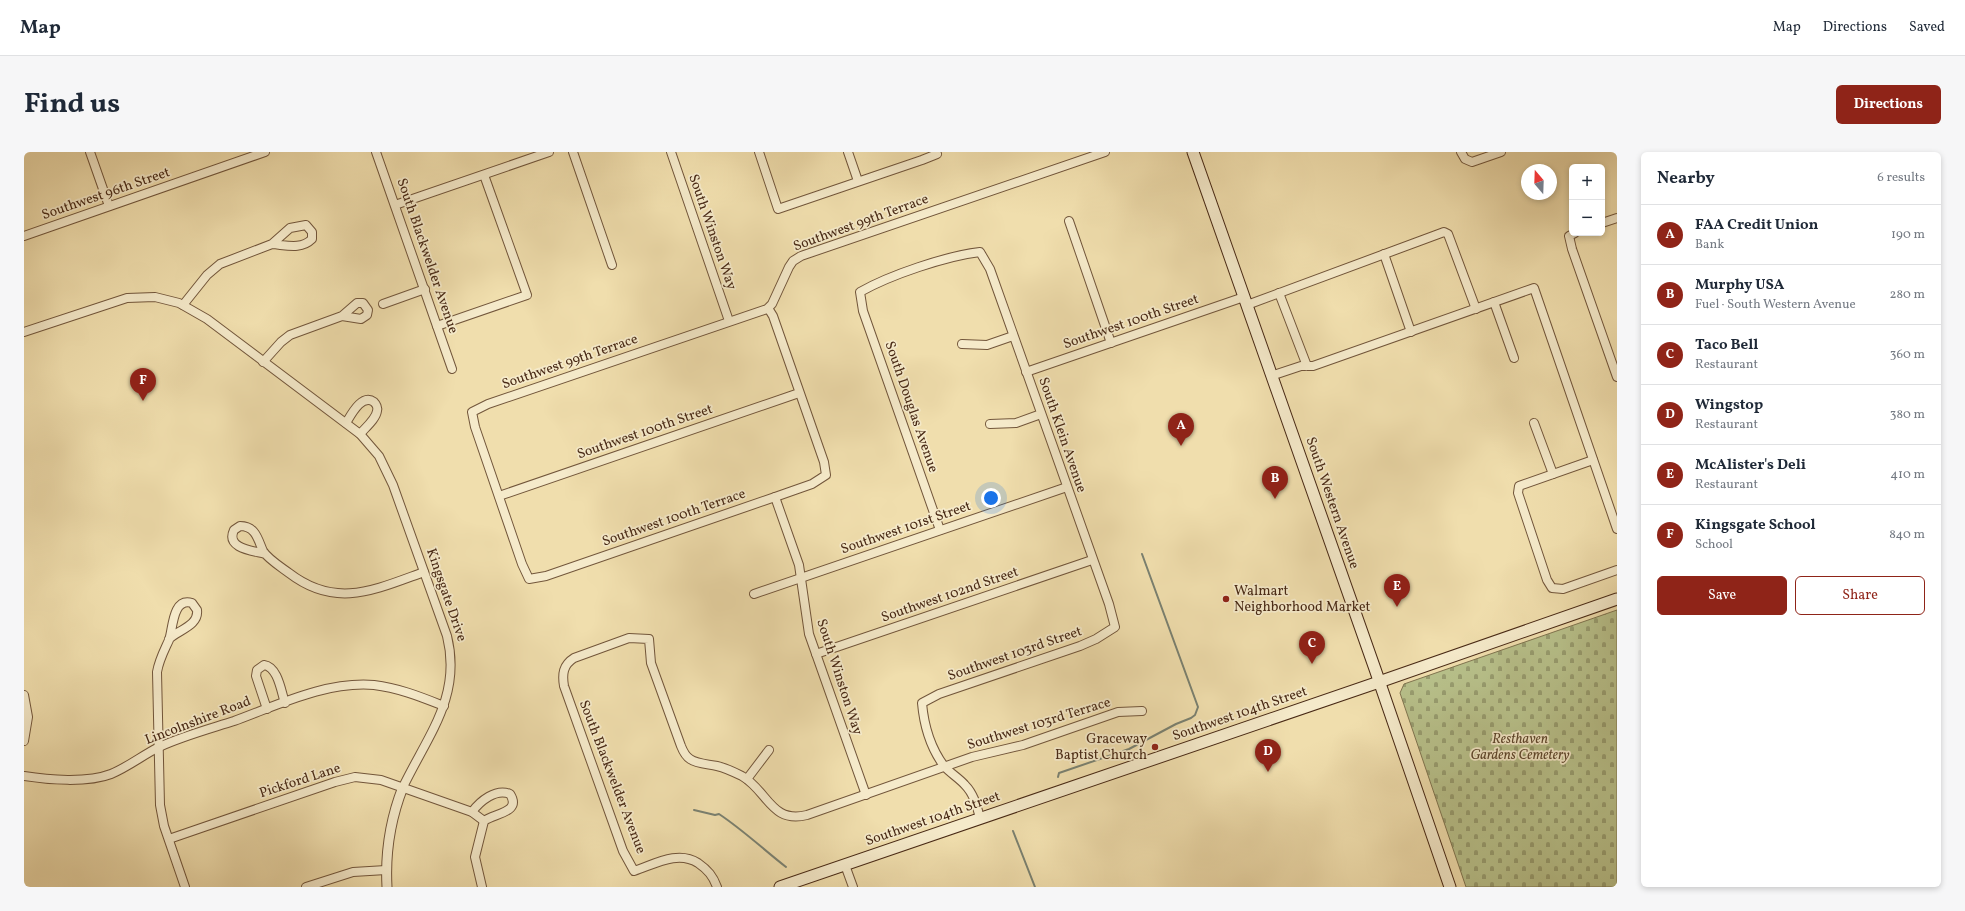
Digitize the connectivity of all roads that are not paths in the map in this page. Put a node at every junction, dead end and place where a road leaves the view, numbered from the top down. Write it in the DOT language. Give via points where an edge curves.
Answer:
graph roads {
  1 [pos="90,152"];
  2 [pos="265,152"];
  3 [pos="376,152"];
  4 [pos="549,152"];
  5 [pos="573,152"];
  6 [pos="671,152"];
  7 [pos="760,152"];
  8 [pos="848,152"];
  9 [pos="1104,152"];
  10 [pos="1193,152"];
  11 [pos="1501,152"];
  12 [pos="936,153"];
  13 [pos="1463,155"];
  14 [pos="484,175"];
  15 [pos="858,181"];
  16 [pos="395,205"];
  17 [pos="109,206"];
  18 [pos="1617,218"];
  19 [pos="1069,221"];
  20 [pos="1605,222"];
  21 [pos="24,236"];
  22 [pos="1572,236"];
  23 [pos="272,244"];
  24 [pos="1384,254"];
  25 [pos="612,264"];
  26 [pos="424,289"];
  27 [pos="860,292"];
  28 [pos="1279,293"];
  29 [pos="1245,301"];
  30 [pos="1494,302"];
  31 [pos="383,304"];
  32 [pos="183,305"];
  33 [pos="768,308"];
  34 [pos="1476,309"];
  35 [pos="342,316"];
  36 [pos="729,321"];
  37 [pos="437,326"];
  38 [pos="25,329"];
  39 [pos="1411,332"];
  40 [pos="1013,336"];
  41 [pos="1111,343"];
  42 [pos="962,344"];
  43 [pos="1514,358"];
  44 [pos="263,362"];
  45 [pos="1307,366"];
  46 [pos="452,369"];
  47 [pos="1026,372"];
  48 [pos="1272,376"];
  49 [pos="1617,377"];
  50 [pos="799,393"];
  51 [pos="1041,414"];
  52 [pos="346,423"];
  53 [pos="1534,423"];
  54 [pos="990,424"];
  55 [pos="360,434"];
  56 [pos="1593,460"];
  57 [pos="1553,474"];
  58 [pos="1067,487"];
  59 [pos="499,496"];
  60 [pos="775,497"];
  61 [pos="1617,529"];
  62 [pos="940,530"];
  63 [pos="265,554"];
  64 [pos="1092,560"];
  65 [pos="1617,570"];
  66 [pos="424,572"];
  67 [pos="802,578"];
  68 [pos="754,594"];
  69 [pos="1617,598"];
  70 [pos="1115,627"];
  71 [pos="169,639"];
  72 [pos="816,654"];
  73 [pos="1380,682"];
  74 [pos="24,695"];
  75 [pos="285,702"];
  76 [pos="444,706"];
  77 [pos="267,709"];
  78 [pos="1142,711"];
  79 [pos="24,741"];
  80 [pos="159,748"];
  81 [pos="769,750"];
  82 [pos="946,768"];
  83 [pos="24,776"];
  84 [pos="747,779"];
  85 [pos="403,787"];
  86 [pos="866,794"];
  87 [pos="472,812"];
  88 [pos="980,818"];
  89 [pos="484,821"];
  90 [pos="168,839"];
  91 [pos="845,865"];
  92 [pos="386,870"];
  93 [pos="185,887"];
  94 [pos="306,887"];
  95 [pos="387,887"];
  96 [pos="482,887"];
  97 [pos="717,887"];
  98 [pos="780,887"];
  99 [pos="853,887"];
  100 [pos="1450,887"];
  1 -- 17 [label="street"];
  2 -- 17 [label="street, Southwest 96th Street"];
  3 -- 16 [label="street, South Blackwelder Avenue"];
  4 -- 14 [label="street"];
  5 -- 25 [label="street"];
  6 -- 36 [label="street, South Winston Way"];
  7 -- 15 [label="street" via="778,209"];
  8 -- 15 [label="street"];
  9 -- 33 [label="street, Southwest 99th Terrace" via="801,256 792,263"];
  10 -- 29 [label="main road, South Western Avenue"];
  11 -- 13 [label="street" via="1474,162"];
  12 -- 15 [label="street"];
  14 -- 16 [label="street"];
  14 -- 37 [label="street" via="527,295"];
  16 -- 26 [label="street, South Blackwelder Avenue"];
  17 -- 21 [label="street, Southwest 96th Street"];
  18 -- 20 [label="street"];
  19 -- 41 [label="street"];
  22 -- 49 [label="street" via="1572,249"];
  23 -- 32 [label="street" via="220,264"];
  24 -- 28 [label="street, Southwest 100th Street"];
  24 -- 34 [label="street, Southwest 100th Street" via="1434,235 1444,232 1448,234"];
  24 -- 39 [label="street"];
  26 -- 31 [label="street"];
  26 -- 37 [label="street, South Blackwelder Avenue"];
  27 -- 40 [label="street, South Klein Avenue" via="876,283 960,254 980,252 990,269"];
  27 -- 62 [label="street, South Douglas Avenue" via="866,318"];
  28 -- 29 [label="street, Southwest 100th Street"];
  28 -- 45 [label="street"];
  29 -- 41 [label="street, Southwest 100th Street"];
  29 -- 48 [label="main road, South Western Avenue"];
  30 -- 34 [label="street"];
  30 -- 43 [label="street"];
  30 -- 56 [label="street" via="1534,288"];
  32 -- 38 [label="street, Kingsgate Drive" via="155,297 127,298"];
  32 -- 44 [label="street, Kingsgate Drive" via="196,311"];
  33 -- 36 [label="street, Southwest 99th Terrace"];
  33 -- 50 [label="street"];
  34 -- 39 [label="street"];
  35 -- 44 [label="street" via="290,335"];
  36 -- 59 [label="street, Southwest 99th Terrace" via="488,404 472,412"];
  37 -- 46 [label="street, South Blackwelder Avenue"];
  39 -- 45 [label="street"];
  40 -- 42 [label="street" via="987,344"];
  40 -- 47 [label="street, South Klein Avenue"];
  41 -- 47 [label="street, Southwest 100th Street"];
  44 -- 52 [label="street, Kingsgate Drive"];
  45 -- 48 [label="street"];
  47 -- 51 [label="street, South Klein Avenue"];
  48 -- 73 [label="main road, South Western Avenue"];
  50 -- 59 [label="street, Southwest 100th Street"];
  50 -- 60 [label="street, Southwest 100th Terrace" via="824,462 826,476 812,484"];
  51 -- 54 [label="street" via="1016,423"];
  51 -- 58 [label="street, South Klein Avenue"];
  52 -- 55 [label="street, Kingsgate Drive"];
  52 -- 55 [label="street" via="362,402 374,402 377,413"];
  53 -- 57 [label="street"];
  55 -- 66 [label="street, Kingsgate Drive" via="376,451 386,468"];
  56 -- 57 [label="street"];
  56 -- 61 [label="street"];
  57 -- 65 [label="street" via="1519,486 1518,494 1552,588 1563,589"];
  58 -- 62 [label="street, Southwest 101st Street"];
  58 -- 64 [label="street, South Klein Avenue"];
  59 -- 60 [label="street, Southwest 100th Terrace" via="529,579 546,576"];
  60 -- 67 [label="street, South Winston Way"];
  62 -- 67 [label="street, Southwest 101st Street"];
  63 -- 66 [label="street" via="305,584 341,594 370,592"];
  64 -- 70 [label="street, South Klein Avenue"];
  64 -- 72 [label="street, Southwest 102nd Street"];
  66 -- 76 [label="street, Kingsgate Drive" via="447,636 451,655 449,689"];
  67 -- 68 [label="street, Southwest 101st Street"];
  67 -- 72 [label="street, South Winston Way" via="807,626"];
  69 -- 73 [label="main road, Southwest 104th Street"];
  70 -- 82 [label="street, Southwest 103rd Street" via="1080,646 939,694 922,703 930,742"];
  71 -- 80 [label="street" via="161,655 157,672"];
  72 -- 86 [label="street, South Winston Way"];
  73 -- 88 [label="main road, Southwest 104th Street"];
  73 -- 100 [label="main road, South Western Avenue"];
  74 -- 79 [label="street" via="28,717"];
  75 -- 76 [label="street, Lincolnshire Road" via="336,687 373,685 408,692"];
  75 -- 77 [label="street, Lincolnshire Road"];
  75 -- 77 [label="street, Lincolnshire Road" via="272,668 264,665 257,670 256,676"];
  76 -- 85 [label="street, Kingsgate Drive"];
  77 -- 80 [label="street, Lincolnshire Road"];
  78 -- 82 [label="street, Southwest 103rd Terrace" via="1118,712"];
  80 -- 83 [label="street, Lincolnshire Road" via="119,770 98,778"];
  80 -- 90 [label="street" via="160,805"];
  81 -- 84 [label="street"];
  82 -- 86 [label="street"];
  82 -- 88 [label="street" via="969,789"];
  84 -- 86 [label="street" via="774,808 789,817 807,815"];
  84 -- 97 [label="street, South Blackwelder Avenue" via="718,766 692,760 683,751 651,663 649,639 629,638 578,656 565,666 565,690 623,851 634,871 677,857 687,858 708,871"];
  85 -- 87 [label="street, Pickford Lane"];
  85 -- 90 [label="street, Pickford Lane" via="372,778 355,777"];
  85 -- 92 [label="street, Kingsgate Drive" via="390,829"];
  87 -- 89 [label="street, Pickford Lane"];
  87 -- 89 [label="street" via="482,800 502,793 510,794 514,800 512,808"];
  88 -- 91 [label="main road, Southwest 104th Street"];
  89 -- 96 [label="street" via="475,857"];
  90 -- 93 [label="street"];
  91 -- 98 [label="main road, Southwest 104th Street"];
  91 -- 99 [label="street"];
  92 -- 94 [label="street" via="353,872"];
  92 -- 95 [label="street, Kingsgate Drive"];
}
